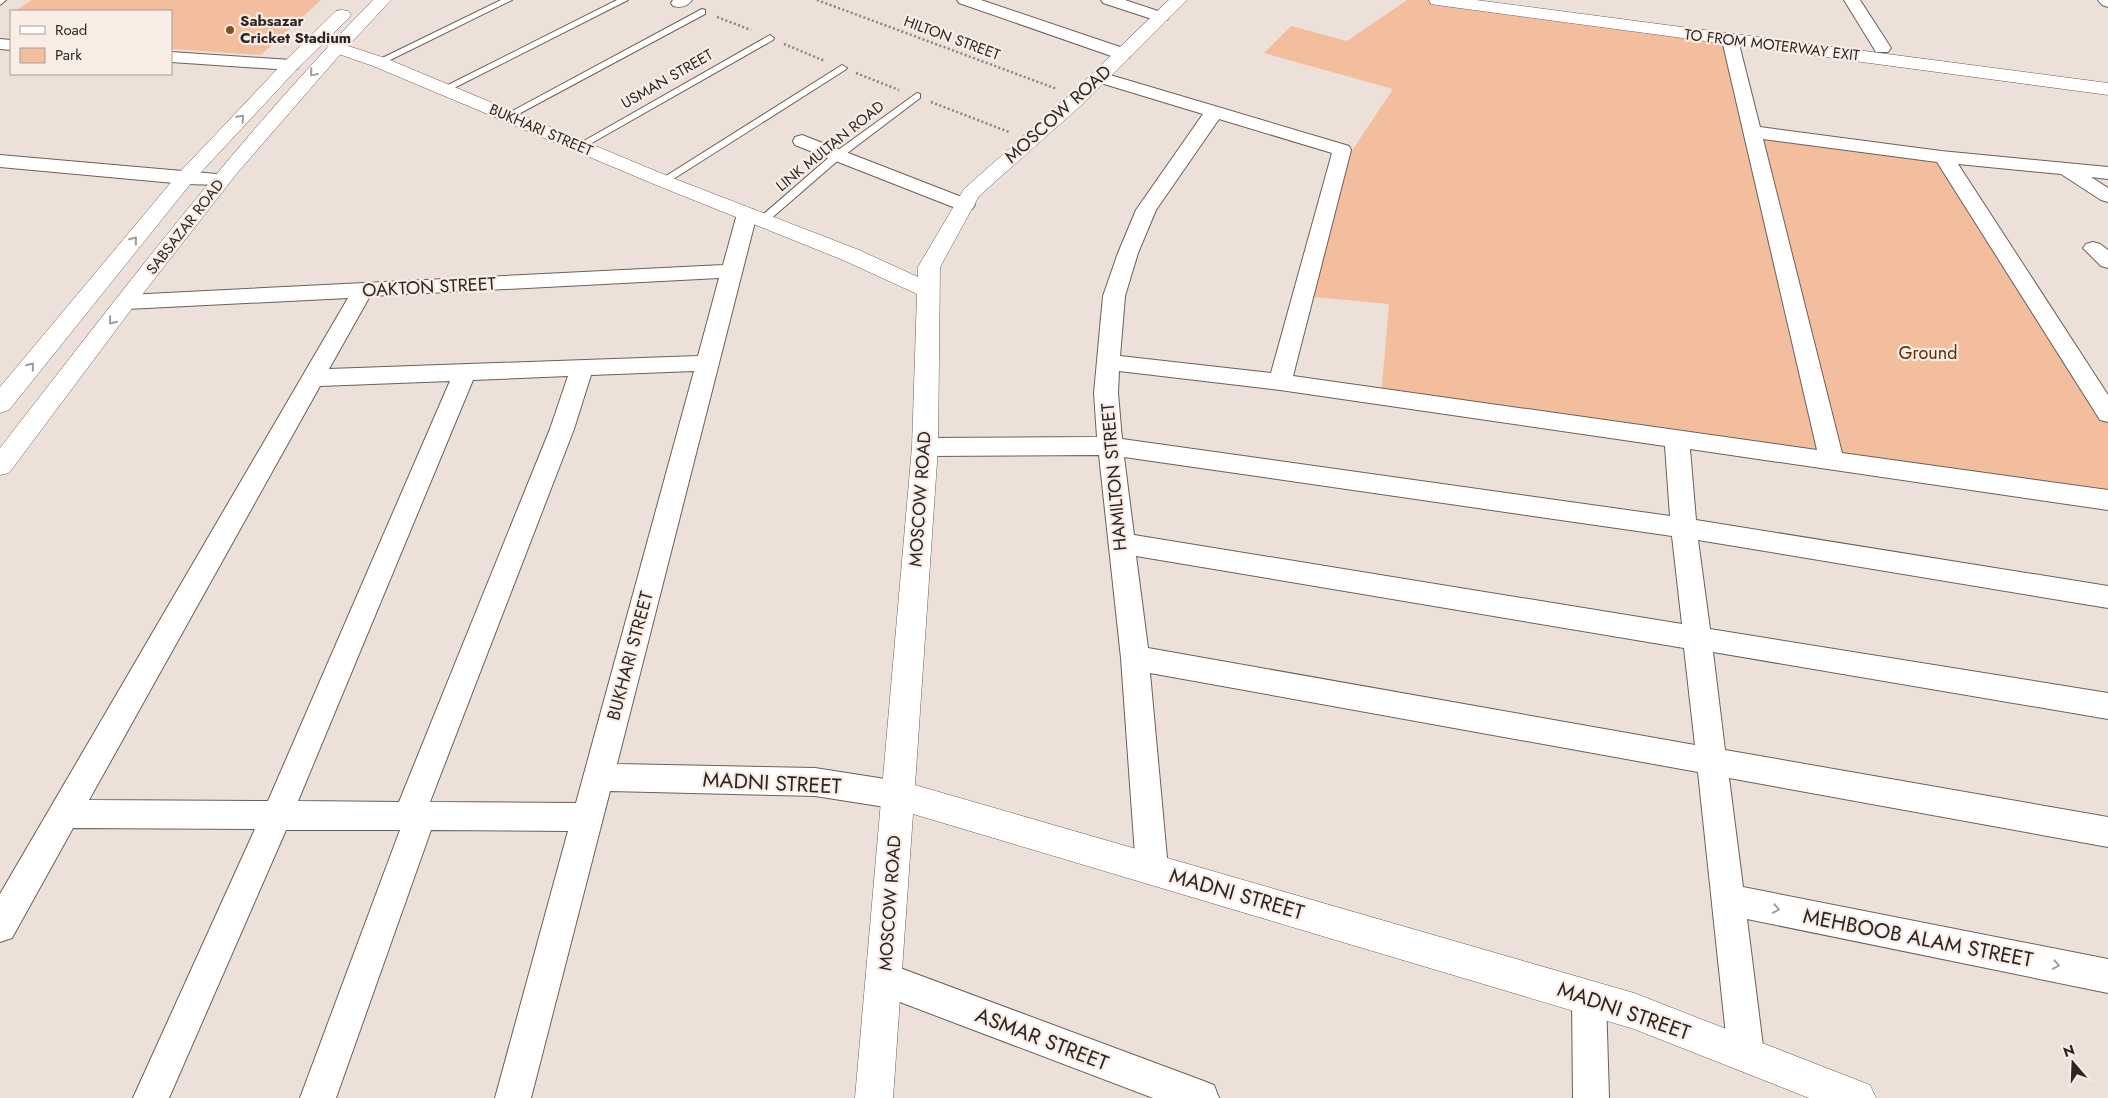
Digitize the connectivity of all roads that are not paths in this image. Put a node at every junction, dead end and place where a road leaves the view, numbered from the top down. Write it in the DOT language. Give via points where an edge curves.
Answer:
graph roads {
  1 [pos="356,0"];
  2 [pos="383,0"];
  3 [pos="508,0"];
  4 [pos="624,0"];
  5 [pos="965,0"];
  6 [pos="1109,0"];
  7 [pos="1436,0"];
  8 [pos="1526,0"];
  9 [pos="1852,0"];
  10 [pos="1170,8"];
  11 [pos="702,12"];
  12 [pos="770,38"];
  13 [pos="1730,40"];
  14 [pos="336,47"];
  15 [pos="1882,48"];
  16 [pos="1123,54"];
  17 [pos="172,56"];
  18 [pos="379,62"];
  19 [pos="291,65"];
  20 [pos="842,68"];
  21 [pos="2108,76"];
  22 [pos="1100,77"];
  23 [pos="2108,89"];
  24 [pos="445,90"];
  25 [pos="917,96"];
  26 [pos="1214,112"];
  27 [pos="508,116"];
  28 [pos="1753,132"];
  29 [pos="802,141"];
  30 [pos="580,146"];
  31 [pos="838,156"];
  32 [pos="1944,156"];
  33 [pos="1,162"];
  34 [pos="2064,169"];
  35 [pos="2108,173"];
  36 [pos="185,178"];
  37 [pos="222,179"];
  38 [pos="663,181"];
  39 [pos="2108,196"];
  40 [pos="964,205"];
  41 [pos="755,217"];
  42 [pos="732,271"];
  43 [pos="363,290"];
  44 [pos="928,291"];
  45 [pos="127,302"];
  46 [pos="1108,362"];
  47 [pos="707,363"];
  48 [pos="582,368"];
  49 [pos="465,372"];
  50 [pos="313,378"];
  51 [pos="1280,382"];
  52 [pos="0,404"];
  53 [pos="2108,414"];
  54 [pos="1677,438"];
  55 [pos="1110,446"];
  56 [pos="925,447"];
  57 [pos="1832,461"];
  58 [pos="0,466"];
  59 [pos="2108,500"];
  60 [pos="1684,528"];
  61 [pos="1120,542"];
  62 [pos="2108,597"];
  63 [pos="1698,638"];
  64 [pos="1134,658"];
  65 [pos="2108,706"];
  66 [pos="1712,761"];
  67 [pos="598,777"];
  68 [pos="898,795"];
  69 [pos="64,814"];
  70 [pos="277,815"];
  71 [pos="416,816"];
  72 [pos="588,817"];
  73 [pos="2108,832"];
  74 [pos="1152,869"];
  75 [pos="1728,900"];
  76 [pos="0,926"];
  77 [pos="2108,976"];
  78 [pos="884,979"];
  79 [pos="1589,998"];
  80 [pos="1746,1054"];
  81 [pos="151,1098"];
  82 [pos="318,1098"];
  83 [pos="513,1098"];
  84 [pos="874,1098"];
  85 [pos="1201,1098"];
  86 [pos="1591,1098"];
  87 [pos="1857,1098"];
  1 -- 19 [label="main road, SABSAZAR ROAD"];
  2 -- 14 [label="main road, SABSAZAR ROAD"];
  3 -- 18 [label="lane"];
  4 -- 24 [label="lane"];
  5 -- 16 [label="street"];
  6 -- 10 [label="street"];
  7 -- 13 [label="main road, TO FROM MOTERWAY EXIT"];
  8 -- 15 [label="main road, TO FROM MOTERWAY EXIT"];
  9 -- 15 [label="street"];
  10 -- 16 [label="main road, MOSCOW ROAD"];
  11 -- 27 [label="lane"];
  12 -- 30 [label="lane, USMAN STREET"];
  13 -- 23 [label="main road, TO FROM MOTERWAY EXIT"];
  13 -- 28 [label="street"];
  14 -- 18 [label="main road, BUKHARI STREET"];
  14 -- 37 [label="main road, SABSAZAR ROAD, one-way"];
  15 -- 21 [label="main road, TO FROM MOTERWAY EXIT"];
  16 -- 22 [label="main road, MOSCOW ROAD"];
  17 -- 19 [label="street"];
  18 -- 24 [label="main road, BUKHARI STREET"];
  36 -- 19 [label="main road, SABSAZAR ROAD, one-way"];
  20 -- 38 [label="lane"];
  22 -- 26 [label="street"];
  22 -- 40 [label="main road, MOSCOW ROAD" via="971,193"];
  24 -- 27 [label="main road, BUKHARI STREET"];
  25 -- 31 [label="lane, LINK MULTAN ROAD"];
  26 -- 46 [label="street, HAMILTON STREET" via="1146,210 1114,296"];
  26 -- 51 [label="street" via="1342,150"];
  27 -- 30 [label="main road, BUKHARI STREET"];
  28 -- 32 [label="street"];
  28 -- 57 [label="street"];
  29 -- 31 [label="street"];
  30 -- 38 [label="main road, BUKHARI STREET"];
  31 -- 40 [label="street"];
  31 -- 41 [label="lane, LINK MULTAN ROAD"];
  32 -- 34 [label="street"];
  32 -- 53 [label="street"];
  33 -- 36 [label="street"];
  34 -- 35 [label="street"];
  34 -- 39 [label="street"];
  36 -- 37 [label="street"];
  52 -- 36 [label="main road, SABSAZAR ROAD, one-way"];
  37 -- 45 [label="main road, SABSAZAR ROAD"];
  38 -- 41 [label="main road, BUKHARI STREET"];
  40 -- 44 [label="main road, MOSCOW ROAD" via="929,267"];
  41 -- 42 [label="street, BUKHARI STREET"];
  41 -- 44 [label="main road, BUKHARI STREET" via="852,255"];
  42 -- 43 [label="street, OAKTON STREET"];
  42 -- 47 [label="street, BUKHARI STREET"];
  43 -- 45 [label="street, OAKTON STREET"];
  43 -- 50 [label="street"];
  44 -- 56 [label="main road, MOSCOW ROAD"];
  45 -- 58 [label="main road, SABSAZAR ROAD, one-way"];
  46 -- 51 [label="street"];
  46 -- 55 [label="street, HAMILTON STREET" via="1106,393"];
  47 -- 48 [label="street"];
  47 -- 67 [label="street, BUKHARI STREET"];
  48 -- 49 [label="street"];
  48 -- 71 [label="street"];
  49 -- 50 [label="street"];
  49 -- 70 [label="street"];
  50 -- 69 [label="street"];
  51 -- 54 [label="street"];
  54 -- 57 [label="street"];
  54 -- 60 [label="street"];
  55 -- 56 [label="street"];
  55 -- 60 [label="street"];
  55 -- 61 [label="street, HAMILTON STREET"];
  56 -- 68 [label="main road, MOSCOW ROAD"];
  57 -- 59 [label="street"];
  60 -- 62 [label="street"];
  60 -- 63 [label="street"];
  61 -- 63 [label="street"];
  61 -- 64 [label="street, HAMILTON STREET"];
  63 -- 65 [label="street"];
  63 -- 66 [label="street"];
  64 -- 66 [label="street"];
  64 -- 74 [label="street, HAMILTON STREET"];
  66 -- 73 [label="street"];
  66 -- 75 [label="street"];
  67 -- 68 [label="street, MADNI STREET" via="815,782"];
  67 -- 72 [label="street, BUKHARI STREET"];
  68 -- 74 [label="main road, MADNI STREET"];
  68 -- 78 [label="main road, MOSCOW ROAD"];
  69 -- 70 [label="street"];
  69 -- 76 [label="street"];
  70 -- 71 [label="street"];
  70 -- 81 [label="street"];
  71 -- 72 [label="street"];
  71 -- 82 [label="street"];
  72 -- 83 [label="street, BUKHARI STREET"];
  74 -- 79 [label="main road, MADNI STREET"];
  75 -- 77 [label="street, MEHBOOB ALAM STREET, one-way"];
  75 -- 80 [label="street"];
  78 -- 84 [label="main road, MOSCOW ROAD"];
  78 -- 85 [label="street, ASMAR STREET"];
  79 -- 80 [label="main road, MADNI STREET" via="1634,1011"];
  79 -- 86 [label="street"];
  80 -- 87 [label="main road, MADNI STREET"];
}
